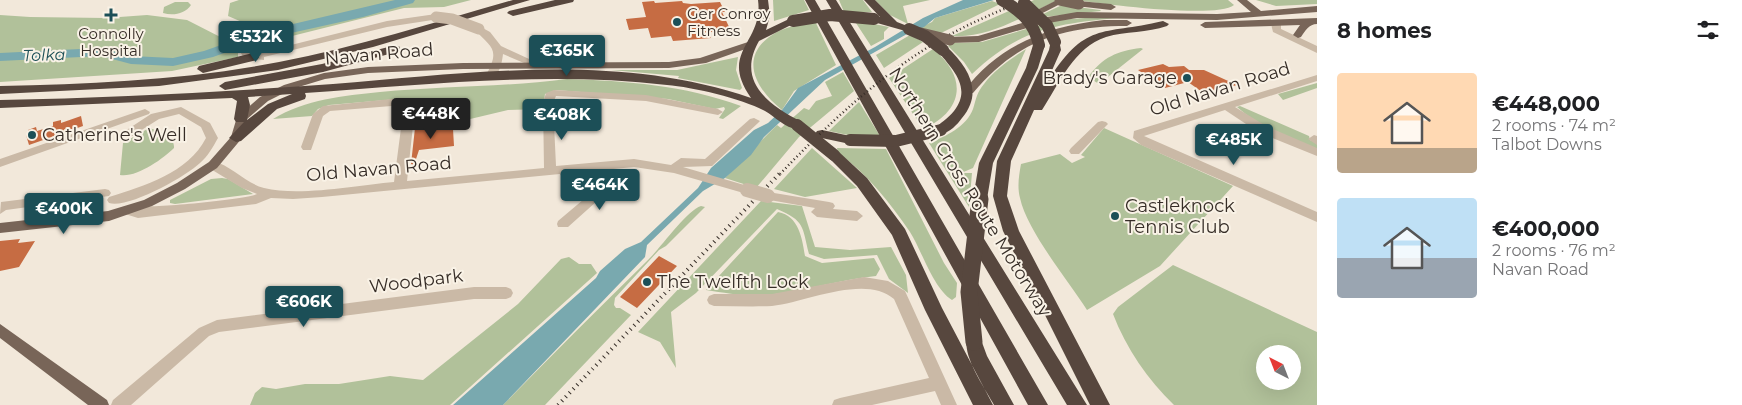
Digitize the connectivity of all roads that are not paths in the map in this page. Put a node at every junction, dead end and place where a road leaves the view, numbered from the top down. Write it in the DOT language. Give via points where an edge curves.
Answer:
graph roads {
  1 [pos="525,0"];
  2 [pos="569,0"];
  3 [pos="763,0"];
  4 [pos="810,0"];
  5 [pos="831,0"];
  6 [pos="869,0"];
  7 [pos="1002,0"];
  8 [pos="1018,0"];
  9 [pos="1060,0"];
  10 [pos="1064,0"];
  11 [pos="1235,0"];
  12 [pos="1241,0"];
  13 [pos="1248,0"];
  14 [pos="1317,9"];
  15 [pos="1282,12"];
  16 [pos="1258,13"];
  17 [pos="1226,15"];
  18 [pos="1313,21"];
  19 [pos="1164,24"];
  20 [pos="1276,24"];
  21 [pos="900,26"];
  22 [pos="1007,30"];
  23 [pos="1301,38"];
  24 [pos="326,39"];
  25 [pos="754,41"];
  26 [pos="946,44"];
  27 [pos="498,48"];
  28 [pos="1317,50"];
  29 [pos="271,52"];
  30 [pos="253,57"];
  31 [pos="535,64"];
  32 [pos="498,65"];
  33 [pos="490,77"];
  34 [pos="1317,78"];
  35 [pos="0,84"];
  36 [pos="383,84"];
  37 [pos="0,90"];
  38 [pos="969,91"];
  39 [pos="275,92"];
  40 [pos="232,93"];
  41 [pos="90,101"];
  42 [pos="0,104"];
  43 [pos="1225,106"];
  44 [pos="770,110"];
  45 [pos="718,112"];
  46 [pos="144,118"];
  47 [pos="241,119"];
  48 [pos="754,121"];
  49 [pos="1102,124"];
  50 [pos="797,125"];
  51 [pos="1021,125"];
  52 [pos="128,133"];
  53 [pos="236,138"];
  54 [pos="307,147"];
  55 [pos="1074,151"];
  56 [pos="1317,152"];
  57 [pos="0,163"];
  58 [pos="213,164"];
  59 [pos="566,168"];
  60 [pos="674,169"];
  61 [pos="550,170"];
  62 [pos="619,176"];
  63 [pos="400,185"];
  64 [pos="270,193"];
  65 [pos="599,194"];
  66 [pos="807,203"];
  67 [pos="829,206"];
  68 [pos="0,209"];
  69 [pos="129,211"];
  70 [pos="857,216"];
  71 [pos="1317,217"];
  72 [pos="563,224"];
  73 [pos="0,228"];
  74 [pos="506,293"];
  75 [pos="714,300"];
  76 [pos="0,330"];
  77 [pos="939,383"];
  78 [pos="101,405"];
  79 [pos="119,405"];
  80 [pos="840,405"];
  81 [pos="949,405"];
  82 [pos="983,405"];
  83 [pos="1004,405"];
  84 [pos="1038,405"];
  85 [pos="1077,405"];
  86 [pos="1100,405"];
  1 -- 37 [label="highway" via="370,45 248,71 146,84"];
  2 -- 41 [label="highway" via="504,15 323,68 201,89"];
  3 -- 25 [label="highway" via="765,20"];
  4 -- 84 [label="highway"];
  5 -- 85 [label="highway, Northern Cross Route Motorway"];
  6 -- 21 [label="highway"];
  7 -- 83 [label="highway, bridge" via="1028,18 1037,30 1039,45 1032,68 986,163 969,292 978,358"];
  8 -- 51 [label="highway, bridge" via="1040,16 1055,42"];
  9 -- 17 [label="main road, bridge"];
  10 -- 22 [label="main road" via="1018,21"];
  11 -- 16 [label="main road" via="1242,9"];
  12 -- 16 [label="main road"];
  13 -- 15 [label="main road"];
  14 -- 15 [label="main road"];
  15 -- 16 [label="main road"];
  16 -- 17 [label="main road"];
  16 -- 20 [label="main road"];
  17 -- 22 [label="main road" via="1077,15"];
  18 -- 20 [label="main road"];
  18 -- 23 [label="main road" via="1299,30"];
  19 -- 20 [label="main road"];
  19 -- 38 [label="main road" via="1098,24 1047,33 1005,54 980,76"];
  19 -- 51 [label="highway" via="1149,29 1102,34 1089,40 1078,48 1038,107"];
  20 -- 23 [label="street" via="1276,30 1294,40"];
  21 -- 25 [label="highway, bridge" via="874,19 830,15 793,20"];
  21 -- 26 [label="highway, bridge"];
  22 -- 26 [label="main road" via="979,39"];
  23 -- 28 [label="street"];
  24 -- 27 [label="street, bridge" via="405,20 436,17 479,29"];
  24 -- 29 [label="street"];
  24 -- 30 [label="street" via="270,57"];
  25 -- 31 [label="main road, Navan Road" via="718,57 689,63"];
  25 -- 44 [label="highway" via="744,62 745,75"];
  26 -- 38 [label="highway"];
  27 -- 31 [label="street"];
  27 -- 32 [label="street"];
  29 -- 30 [label="street"];
  29 -- 30 [label="street" via="244,45 242,48 248,56"];
  30 -- 35 [label="highway" via="194,71 153,76"];
  31 -- 32 [label="main road, Navan Road"];
  32 -- 33 [label="street"];
  32 -- 39 [label="main road, Navan Road" via="344,72"];
  33 -- 36 [label="highway, Navan Road"];
  33 -- 44 [label="highway, Navan Road" via="602,76 653,80 713,88"];
  34 -- 43 [label="street, Old Navan Road"];
  36 -- 39 [label="highway"];
  36 -- 53 [label="highway" via="318,92 285,100 259,115"];
  38 -- 50 [label="highway, bridge" via="957,117 940,130 905,140 850,140"];
  39 -- 40 [label="highway"];
  39 -- 47 [label="main road, Navan Road" via="253,106"];
  40 -- 41 [label="highway"];
  40 -- 47 [label="highway" via="243,99"];
  41 -- 42 [label="highway"];
  43 -- 56 [label="street" via="1262,129"];
  43 -- 71 [label="street, Old Navan Road" via="1140,132 1138,138"];
  44 -- 50 [label="highway"];
  45 -- 61 [label="street" via="646,98 554,93 548,102"];
  46 -- 52 [label="street"];
  46 -- 57 [label="street" via="132,117"];
  46 -- 68 [label="street" via="181,110 206,125 212,138 201,155 172,176 130,196 2,206"];
  47 -- 53 [label="main road"];
  48 -- 60 [label="street" via="708,163 681,162"];
  49 -- 55 [label="street"];
  50 -- 82 [label="highway, bridge" via="862,182 899,233"];
  51 -- 86 [label="highway" via="1001,172 1000,196 1005,215"];
  53 -- 58 [label="main road"];
  54 -- 63 [label="street" via="318,114 327,108 408,103"];
  58 -- 64 [label="street, Old Navan Road" via="245,184"];
  58 -- 69 [label="main road" via="181,186"];
  59 -- 60 [label="street, Old Navan Road" via="634,163"];
  59 -- 61 [label="street, Old Navan Road"];
  59 -- 65 [label="street" via="571,184 585,186"];
  60 -- 66 [label="street, Old Navan Road, bridge" via="768,196"];
  61 -- 63 [label="street, Old Navan Road"];
  62 -- 65 [label="street"];
  63 -- 64 [label="street, Old Navan Road" via="316,194"];
  64 -- 69 [label="street, Old Navan Road" via="256,200 141,213"];
  65 -- 72 [label="street"];
  66 -- 67 [label="street"];
  66 -- 70 [label="street" via="813,212"];
  69 -- 73 [label="main road"];
  74 -- 79 [label="street, Woodpark" via="474,293 217,326 204,332"];
  75 -- 77 [label="street" via="772,300 864,282 879,283 900,295"];
  76 -- 78 [label="main road"];
  77 -- 80 [label="street"];
  77 -- 81 [label="street"];
}
